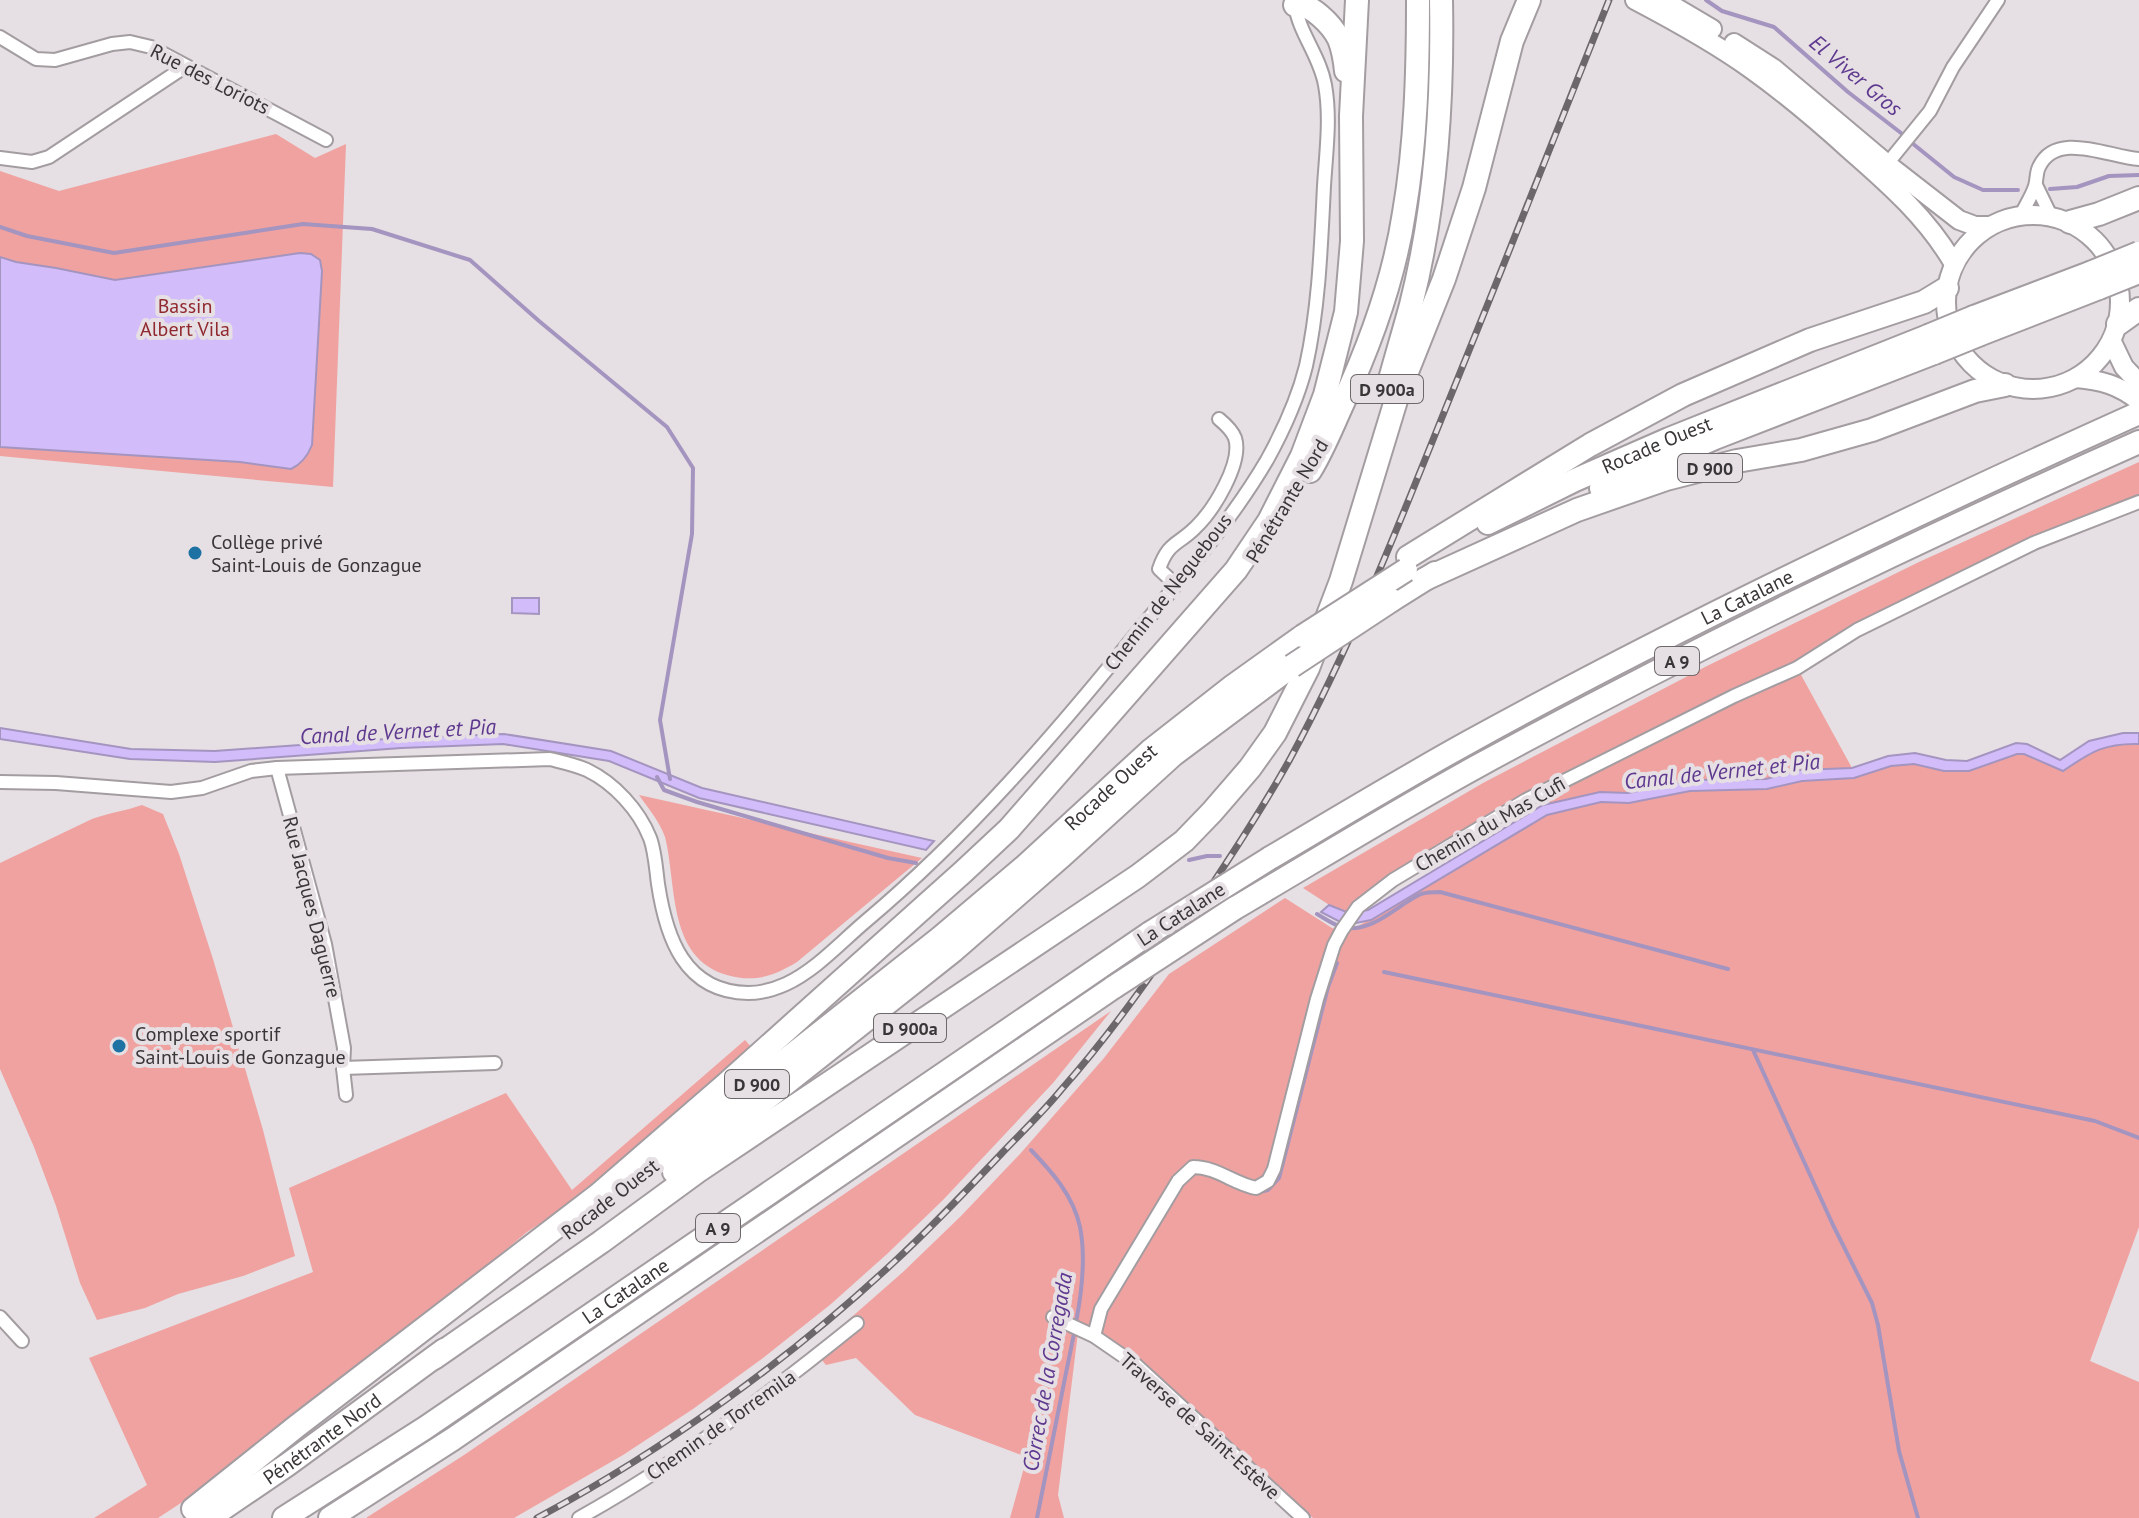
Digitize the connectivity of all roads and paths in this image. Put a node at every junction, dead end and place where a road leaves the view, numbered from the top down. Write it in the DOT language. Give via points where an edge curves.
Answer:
graph roads {
  1 [pos="1357,0"];
  2 [pos="1418,0"];
  3 [pos="1441,0"];
  4 [pos="1529,0"];
  5 [pos="1635,0"];
  6 [pos="1663,0"];
  7 [pos="1998,0"];
  8 [pos="1295,2"];
  9 [pos="0,37"];
  10 [pos="186,66"];
  11 [pos="1351,116"];
  12 [pos="326,140"];
  13 [pos="0,158"];
  14 [pos="2139,159"];
  15 [pos="1887,164"];
  16 [pos="2036,185"];
  17 [pos="2139,198"];
  18 [pos="2021,215"];
  19 [pos="2061,219"];
  20 [pos="1988,226"];
  21 [pos="2139,253"];
  22 [pos="1954,264"];
  23 [pos="2139,272"];
  24 [pos="2095,280"];
  25 [pos="1947,288"];
  26 [pos="2139,309"];
  27 [pos="2115,333"];
  28 [pos="2076,378"];
  29 [pos="2139,383"];
  30 [pos="2005,385"];
  31 [pos="2139,401"];
  32 [pos="2139,413"];
  33 [pos="1219,419"];
  34 [pos="2137,443"];
  35 [pos="2139,502"];
  36 [pos="1413,569"];
  37 [pos="1176,585"];
  38 [pos="1310,632"];
  39 [pos="277,768"];
  40 [pos="0,782"];
  41 [pos="1009,829"];
  42 [pos="495,1063"];
  43 [pos="343,1068"];
  44 [pos="346,1095"];
  45 [pos="0,1317"];
  46 [pos="1053,1317"];
  47 [pos="857,1323"];
  48 [pos="1094,1336"];
  49 [pos="22,1341"];
  50 [pos="434,1358"];
  51 [pos="194,1515"];
  52 [pos="284,1518"];
  53 [pos="330,1518"];
  54 [pos="579,1518"];
  55 [pos="1303,1518"];
  1 -- 11 [label="highway"];
  2 -- 41 [label="highway, Pénétrante Nord / D 900a" via="1415,117 1404,216 1372,332 1313,466 1241,576 1130,703"];
  3 -- 38 [label="highway, D 900a" via="1438,135 1411,303 1335,587"];
  4 -- 38 [label="highway" via="1512,41 1474,188 1383,438 1341,581"];
  5 -- 22 [label="main road" via="1752,69 1816,120 1899,193"];
  6 -- 15 [label="main road" via="1773,68"];
  7 -- 15 [label="street" via="1930,111"];
  8 -- 11 [label="highway" via="1312,10 1338,38"];
  8 -- 37 [label="street, Chemin de Neguebous" via="1297,19 1325,81 1329,111 1320,271 1305,368 1267,459"];
  9 -- 10 [label="street, Rue des Loriots" via="36,59 55,60 130,42"];
  10 -- 12 [label="street, Rue des Loriots"];
  10 -- 13 [label="street" via="49,157 32,162"];
  11 -- 41 [label="highway" via="1352,241 1346,312 1325,395 1302,456 1269,521 1236,570"];
  14 -- 16 [label="street" via="2062,148 2047,155"];
  15 -- 20 [label="main road" via="1959,220"];
  16 -- 18 [label="street"];
  16 -- 19 [label="street"];
  17 -- 19 [label="highway" via="2099,214"];
  18 -- 19 [label="main road"];
  18 -- 20 [label="main road"];
  19 -- 27 [label="main road" via="2091,236 2107,254 2121,300"];
  20 -- 22 [label="main road"];
  21 -- 24 [label="highway, Rocade Ouest / D 900, bridge"];
  22 -- 25 [label="main road"];
  23 -- 24 [label="highway, Rocade Ouest / D 900, bridge"];
  24 -- 36 [label="highway, Rocade Ouest / D 900, bridge" via="1669,439 1481,527"];
  25 -- 30 [label="main road" via="1947,318 1958,347 1978,370"];
  25 -- 36 [label="highway, D 900" via="1924,302 1810,340 1683,395 1590,445"];
  26 -- 27 [label="highway"];
  27 -- 28 [label="main road" via="2097,363"];
  27 -- 29 [label="main road" via="2124,367"];
  28 -- 30 [label="main road" via="2034,390"];
  28 -- 31 [label="main road" via="2115,385"];
  30 -- 36 [label="highway, D 900" via="1801,450 1666,479"];
  32 -- 52 [label="highway, La Catalane / A 9, bridge" via="1688,626 1467,743 1270,858 1150,933 425,1428"];
  33 -- 37 [label="street" via="1233,433 1235,465 1203,519 1163,557 1159,569"];
  34 -- 53 [label="highway, La Catalane / A 9, bridge" via="1699,650 1474,768 1235,908"];
  35 -- 48 [label="street, Chemin du Mas Cufi" via="2034,543 1857,630 1797,668 1526,800 1358,907 1334,945 1268,1181 1256,1188 1245,1186 1219,1172 1193,1167 1178,1181 1101,1309"];
  36 -- 38 [label="highway, Rocade Ouest / D 900, bridge"];
  36 -- 50 [label="highway, Rocade Ouest / D 900, bridge" via="1392,600 1173,755 953,951"];
  37 -- 39 [label="street, Chemin de Neguebous" via="942,854 805,973 765,992 713,985 682,961 661,905 651,840 619,791 588,770 550,759"];
  38 -- 50 [label="highway, D 900a" via="1308,668 1275,733 1184,841 698,1171"];
  38 -- 51 [label="highway, Rocade Ouest / D 900" via="1150,751 1024,867 793,1056"];
  39 -- 40 [label="street" via="171,792"];
  39 -- 43 [label="street, Rue Jacques Daguerre" via="325,944"];
  41 -- 51 [label="highway, D 900a" via="598,1195 297,1426"];
  42 -- 43 [label="street"];
  43 -- 44 [label="street, Rue Jacques Daguerre"];
  45 -- 49 [label="street"];
  46 -- 48 [label="street"];
  47 -- 54 [label="street, Chemin de Torremila" via="715,1432"];
  48 -- 55 [label="street, Traverse de Saint-Estève" via="1136,1365"];
  50 -- 51 [label="highway, Pénétrante Nord / D 900" via="287,1465"];
}
